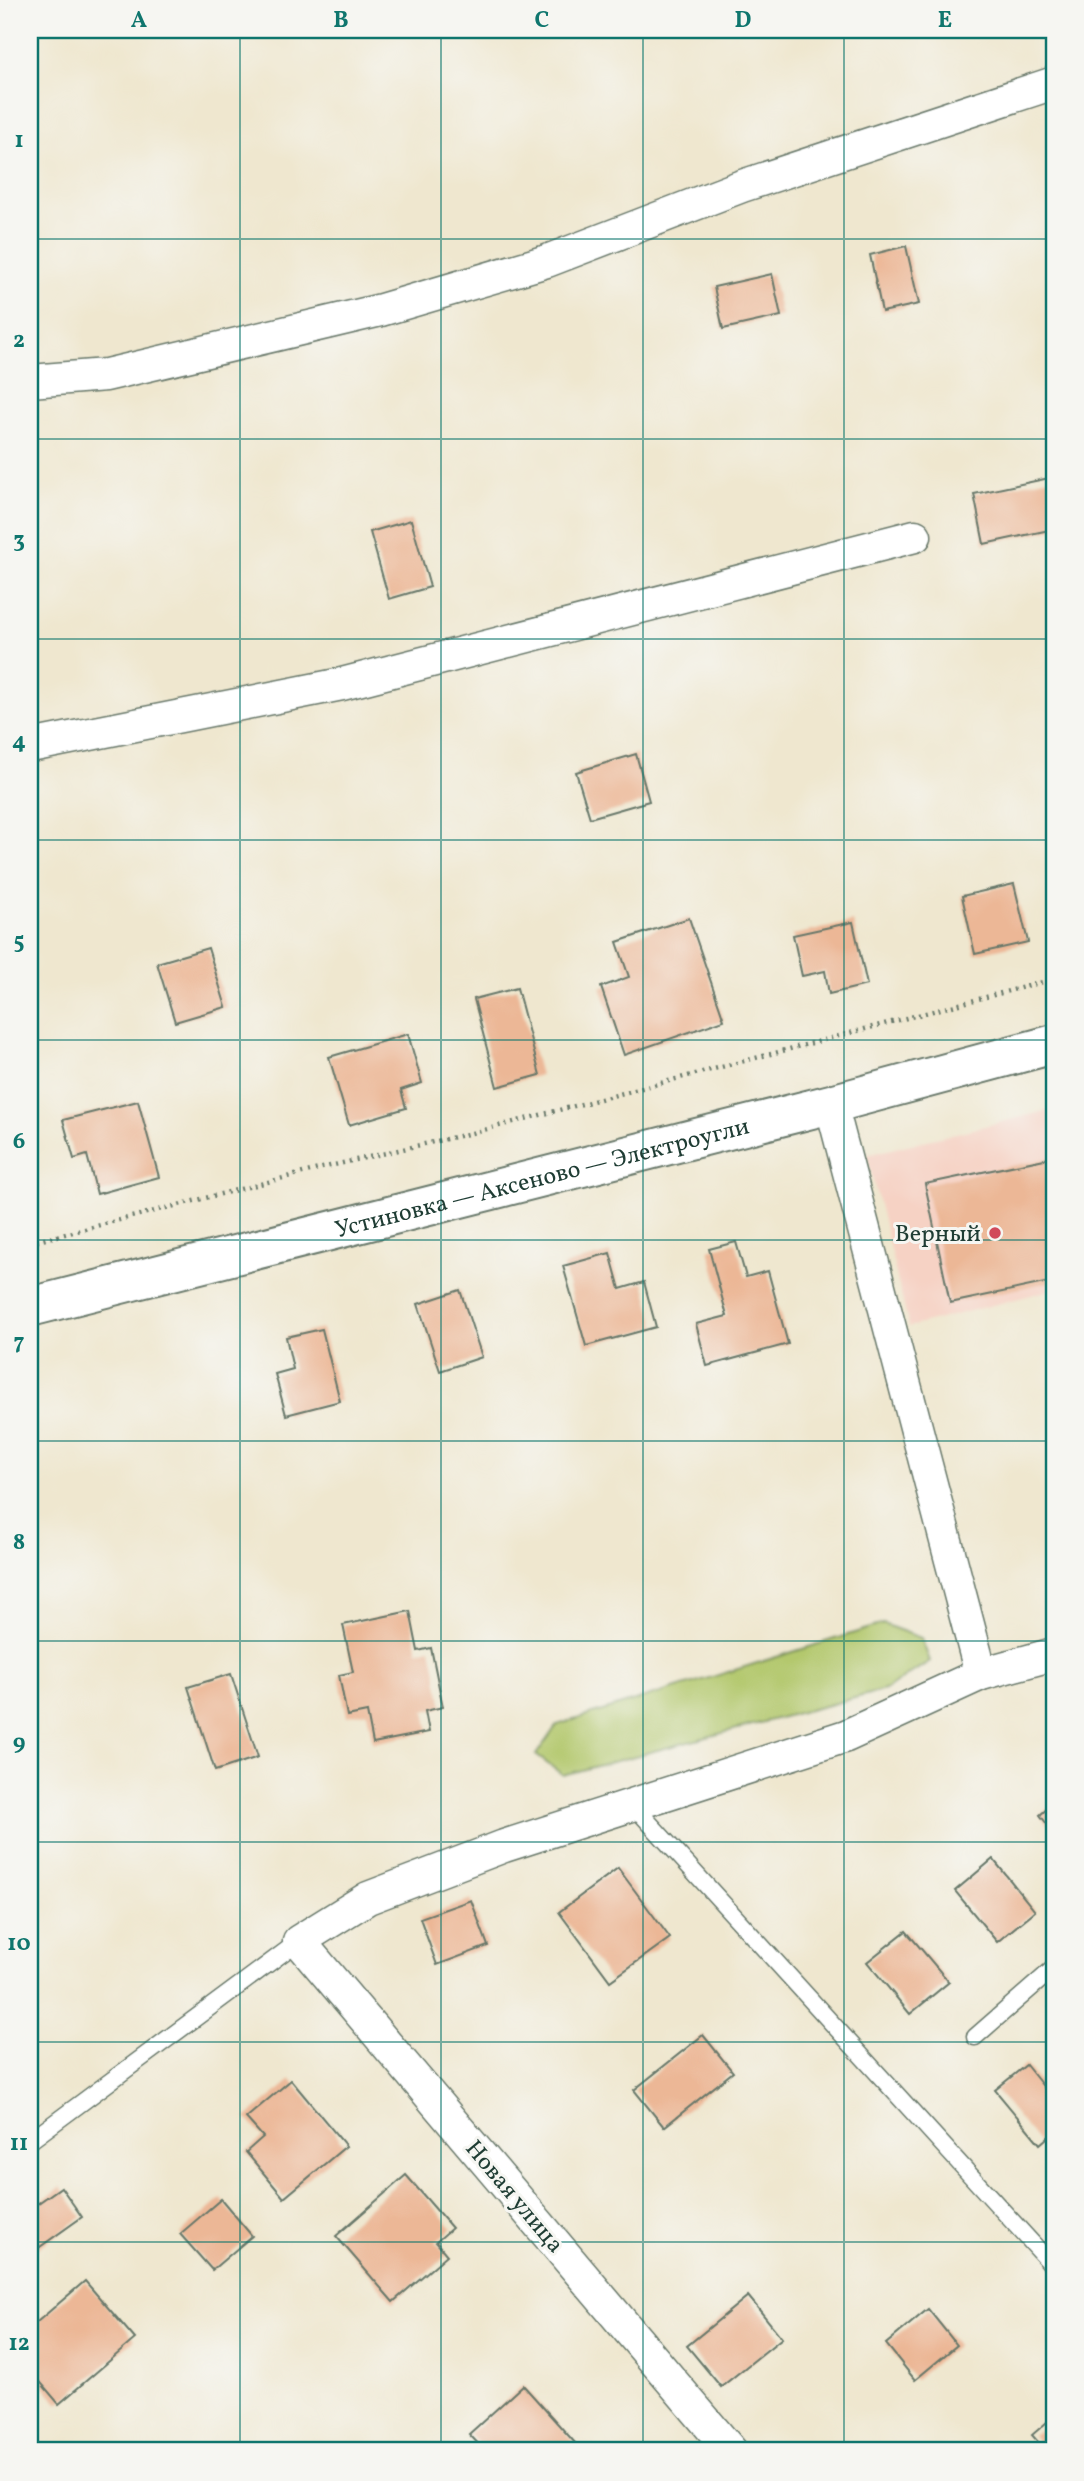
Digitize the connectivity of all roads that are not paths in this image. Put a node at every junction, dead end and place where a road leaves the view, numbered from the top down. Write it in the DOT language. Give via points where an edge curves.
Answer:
graph roads {
  1 [pos="1054,83"];
  2 [pos="30,382"];
  3 [pos="915,536"];
  4 [pos="30,746"];
  5 [pos="1054,1044"];
  6 [pos="831,1104"];
  7 [pos="30,1307"];
  8 [pos="1054,1654"];
  9 [pos="981,1674"];
  10 [pos="634,1806"];
  11 [pos="299,1941"];
  12 [pos="1054,1968"];
  13 [pos="975,2037"];
  14 [pos="30,2141"];
  15 [pos="1054,2267"];
  16 [pos="731,2451"];
  1 -- 2 [label="street" via="742,186 547,261 394,306 106,374"];
  3 -- 4 [label="street" via="342,684"];
  5 -- 6 [label="main road, Устиновка — Аксеново — Электроугли"];
  6 -- 7 [label="main road, Устиновка — Аксеново — Электроугли"];
  6 -- 9 [label="street"];
  8 -- 9 [label="street"];
  9 -- 10 [label="street" via="846,1736"];
  10 -- 11 [label="street" via="504,1846 368,1898"];
  10 -- 15 [label="lane"];
  11 -- 14 [label="lane"];
  11 -- 16 [label="street, Новая улица"];
  12 -- 13 [label="lane"];
}
